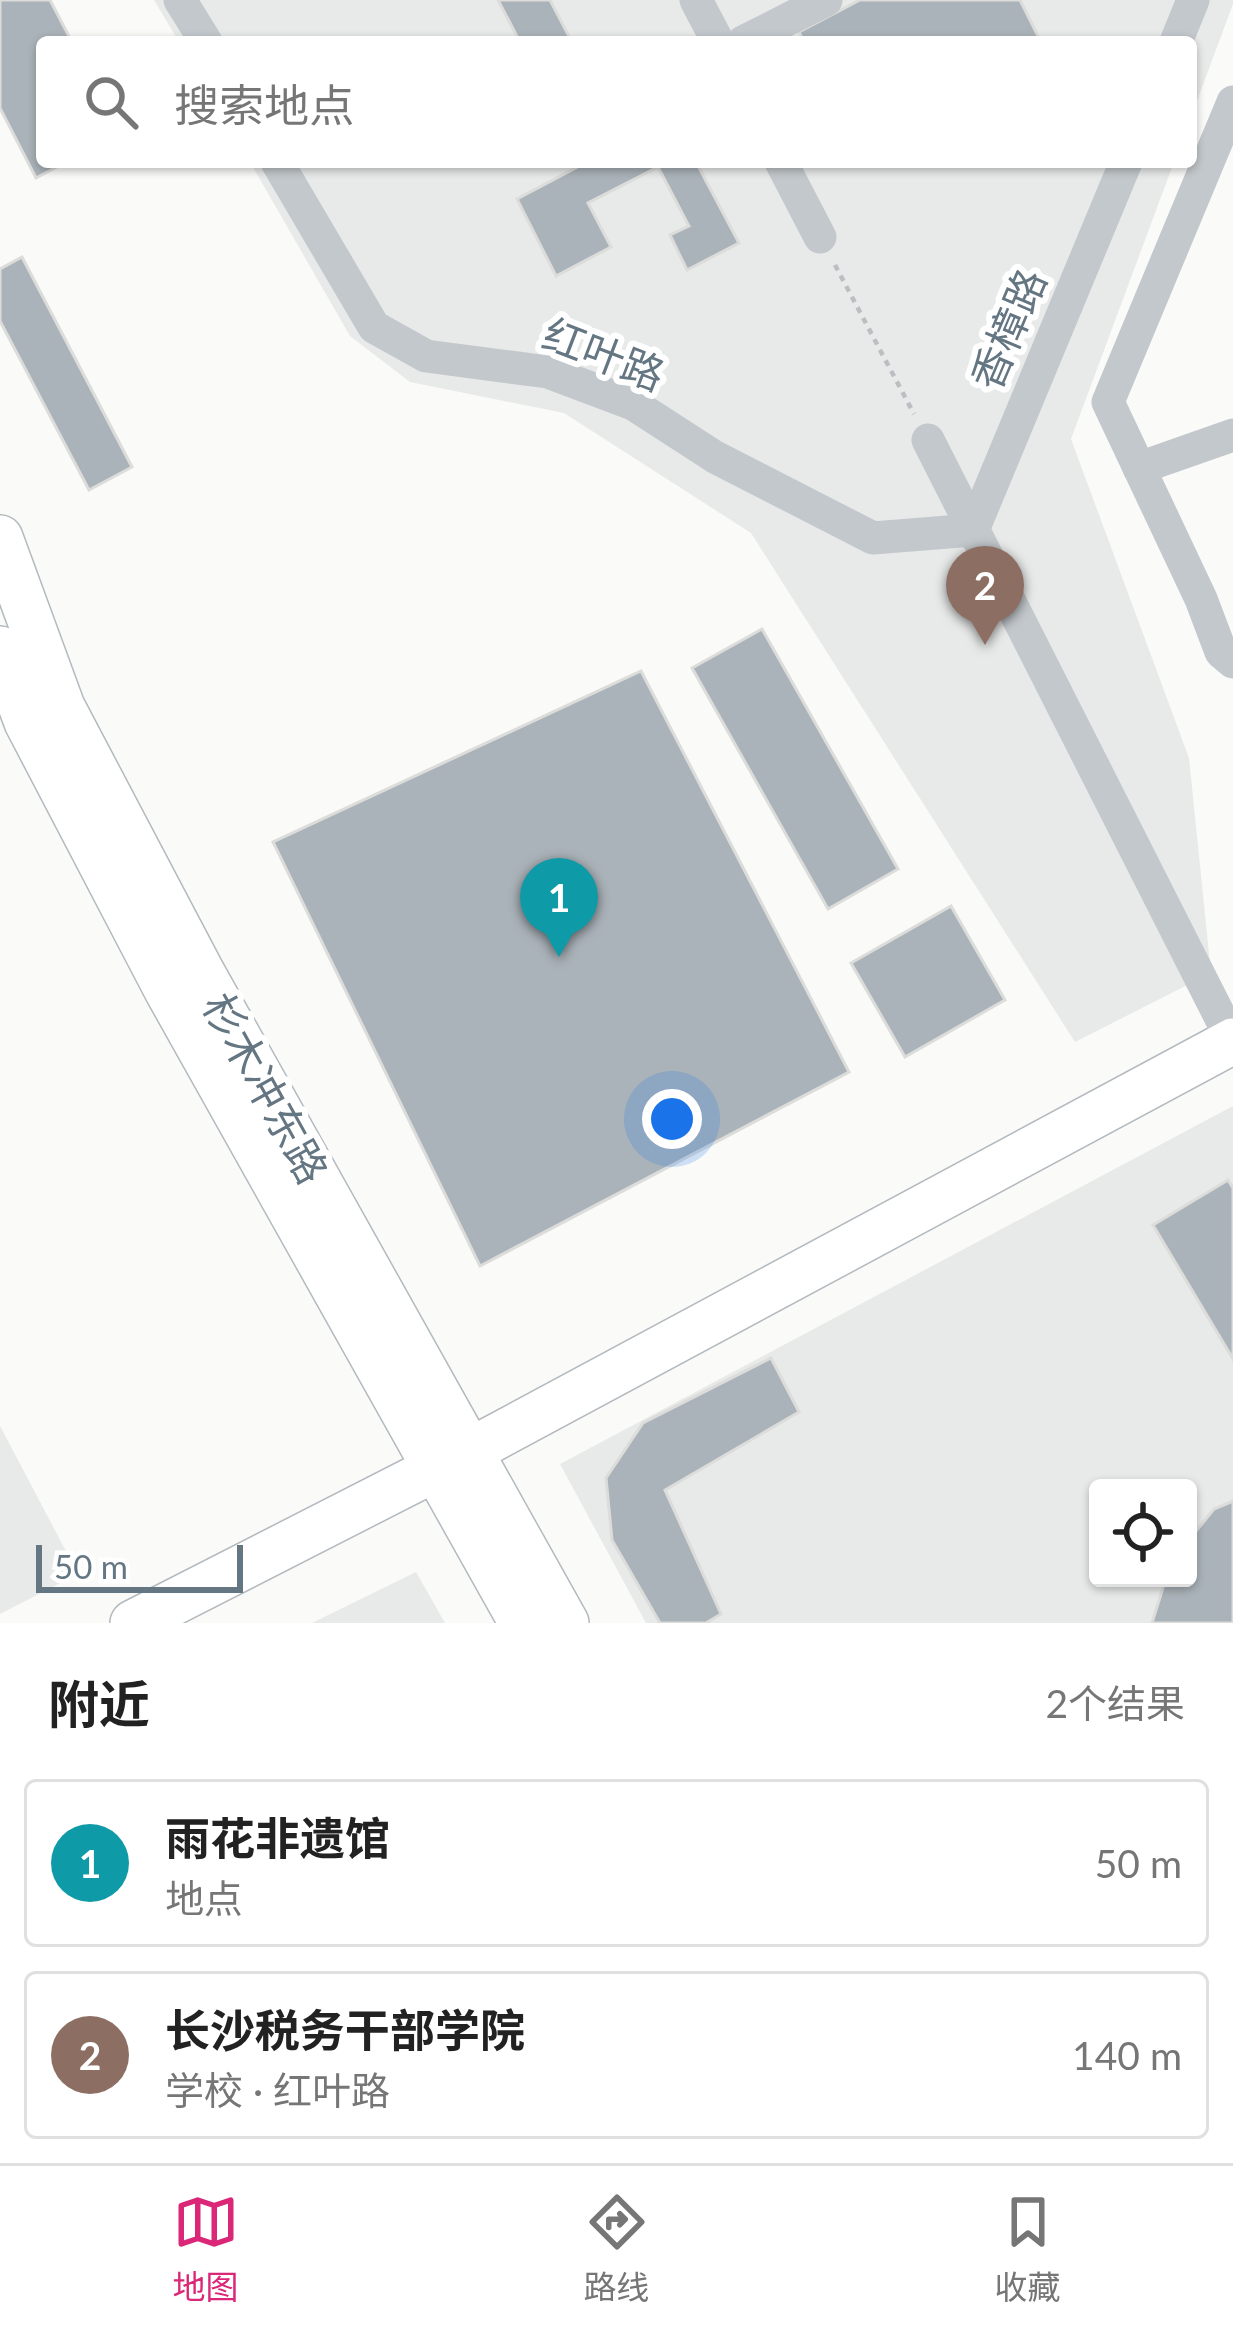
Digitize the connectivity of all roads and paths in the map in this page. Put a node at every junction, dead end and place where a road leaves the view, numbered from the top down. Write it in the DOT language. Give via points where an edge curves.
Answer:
graph roads {
  1 [pos="180,0"];
  2 [pos="696,0"];
  3 [pos="826,0"];
  4 [pos="1193,0"];
  5 [pos="202,36"];
  6 [pos="715,36"];
  7 [pos="755,36"];
  8 [pos="1178,36"];
  9 [pos="1233,102"];
  10 [pos="281,168"];
  11 [pos="784,168"];
  12 [pos="1124,168"];
  13 [pos="820,237"];
  14 [pos="1233,435"];
  15 [pos="928,440"];
  16 [pos="1139,468"];
  17 [pos="973,530"];
  18 [pos="0,538"];
  19 [pos="0,649"];
  20 [pos="1233,662"];
  21 [pos="1233,1041"];
  22 [pos="451,1461"];
  23 [pos="133,1623"];
  24 [pos="522,1623"];
  25 [pos="566,1623"];
  1 -- 5 [label="street"];
  2 -- 6 [label="street"];
  3 -- 7 [label="street"];
  4 -- 8 [label="street"];
  9 -- 16 [label="street" via="1108,403"];
  10 -- 17 [label="street, 红叶路" via="374,327 426,356 548,372 633,404 715,457 873,538"];
  11 -- 13 [label="street"];
  12 -- 17 [label="street, 香樟路"];
  13 -- 15 [label="path"];
  14 -- 16 [label="street"];
  15 -- 17 [label="street"];
  16 -- 20 [label="street" via="1221,652"];
  17 -- 21 [label="street"];
  18 -- 22 [label="main road, 杉木冲东路" via="62,707"];
  19 -- 22 [label="main road, 杉木冲东路" via="27,722 157,969"];
  21 -- 22 [label="main road"];
  22 -- 23 [label="main road"];
  22 -- 24 [label="main road, 杉木冲东路"];
  22 -- 25 [label="main road, 杉木冲东路"];
}
